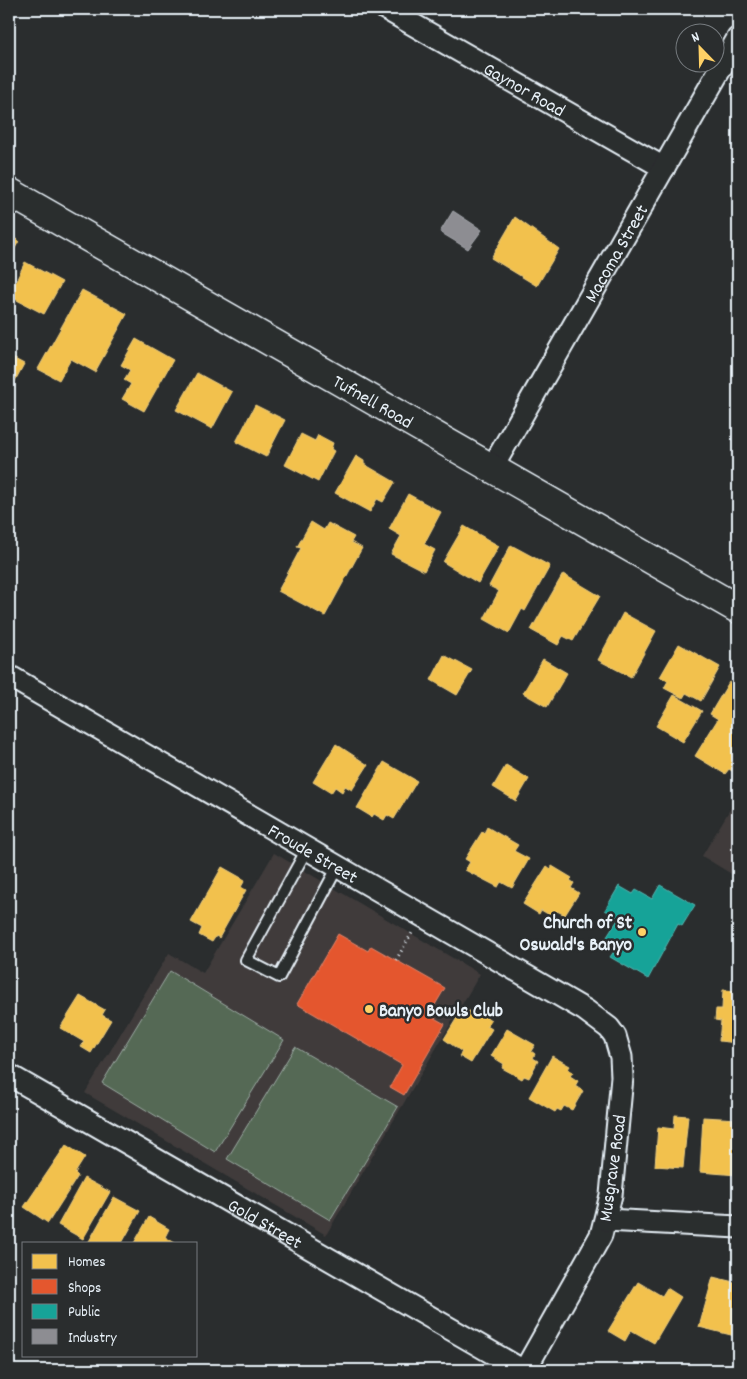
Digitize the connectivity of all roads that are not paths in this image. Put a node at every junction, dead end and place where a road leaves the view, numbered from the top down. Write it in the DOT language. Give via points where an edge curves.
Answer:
graph roads {
  1 [pos="386,9"];
  2 [pos="738,38"];
  3 [pos="664,168"];
  4 [pos="9,192"];
  5 [pos="492,468"];
  6 [pos="738,609"];
  7 [pos="9,676"];
  8 [pos="307,849"];
  9 [pos="338,866"];
  10 [pos="615,1036"];
  11 [pos="9,1075"];
  12 [pos="606,1220"];
  13 [pos="738,1227"];
  14 [pos="524,1370"];
  1 -- 3 [label="street, Gaynor Road"];
  2 -- 3 [label="street, Macoma Street"];
  3 -- 5 [label="street, Macoma Street"];
  4 -- 5 [label="street, Tufnell Road"];
  5 -- 6 [label="street, Tufnell Road"];
  7 -- 8 [label="street, Froude Street"];
  8 -- 9 [label="street, Froude Street"];
  8 -- 9 [label="lane" via="246,960 279,977"];
  9 -- 10 [label="street, Froude Street" via="601,1019"];
  10 -- 12 [label="street, Musgrave Road" via="622,1077 615,1166"];
  11 -- 14 [label="street, Gold Street"];
  12 -- 13 [label="street"];
  12 -- 14 [label="street, Musgrave Road" via="586,1265"];
}
